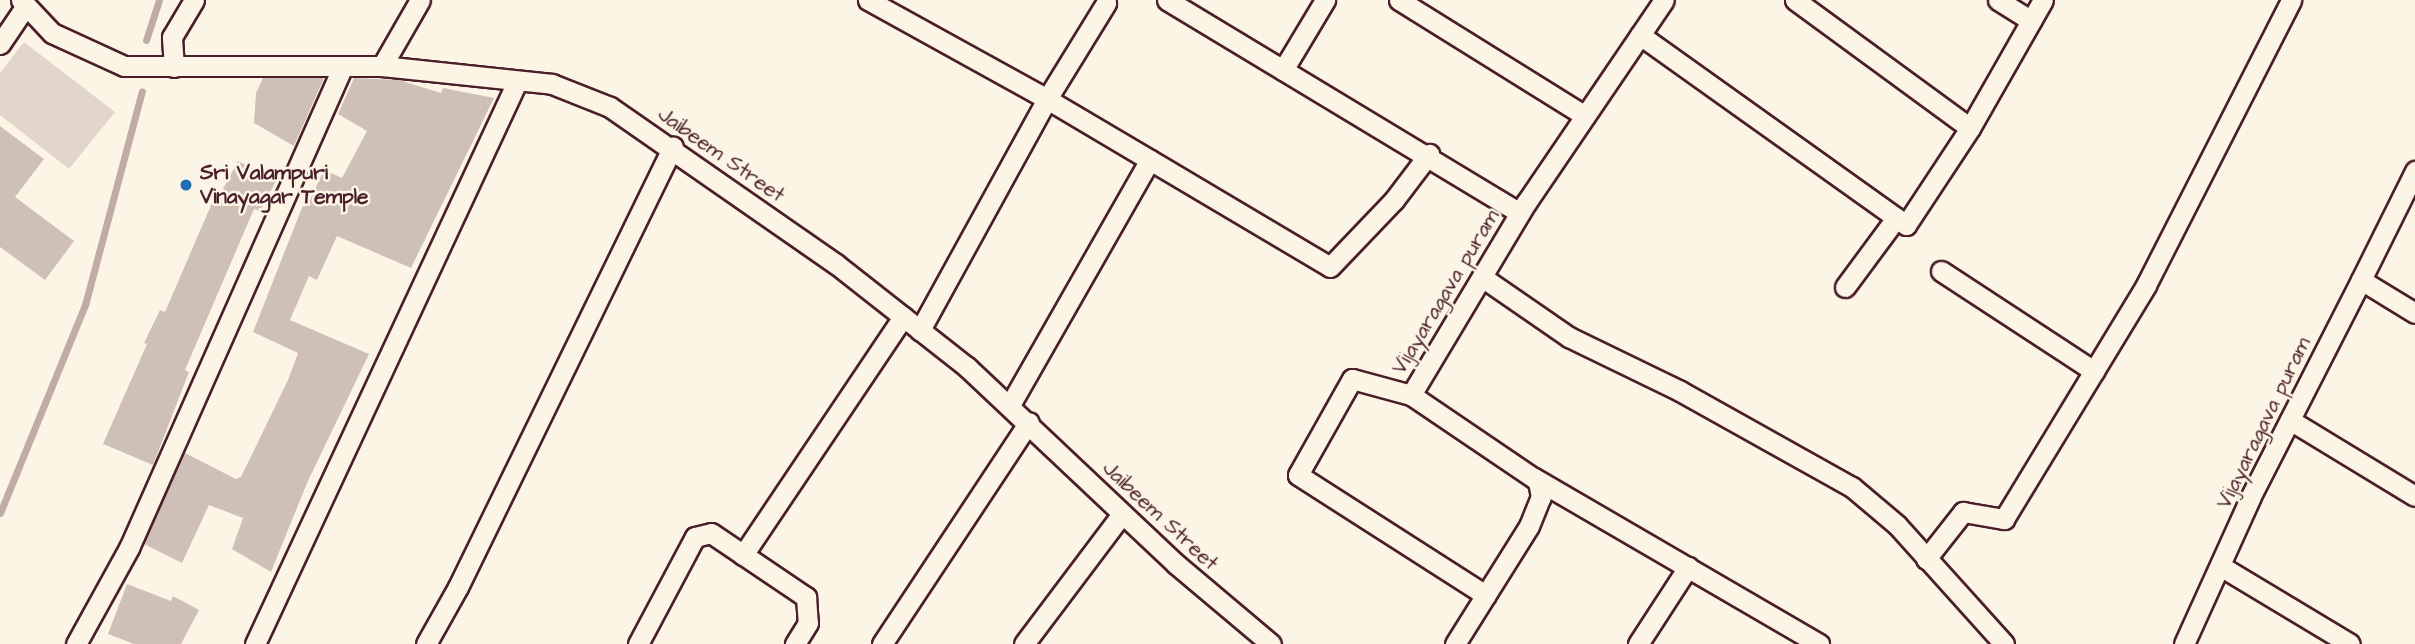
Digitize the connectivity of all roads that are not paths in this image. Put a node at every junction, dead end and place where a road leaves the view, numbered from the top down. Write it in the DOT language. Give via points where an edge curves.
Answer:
graph roads {
  1 [pos="194,0"];
  2 [pos="420,0"];
  3 [pos="868,0"];
  4 [pos="1167,0"];
  5 [pos="1325,0"];
  6 [pos="1399,0"];
  7 [pos="1664,0"];
  8 [pos="1795,0"];
  9 [pos="1997,0"];
  10 [pos="2043,0"];
  11 [pos="2291,0"];
  12 [pos="1106,3"];
  13 [pos="23,4"];
  14 [pos="2031,21"];
  15 [pos="1640,35"];
  16 [pos="0,44"];
  17 [pos="166,66"];
  18 [pos="343,66"];
  19 [pos="382,66"];
  20 [pos="1283,70"];
  21 [pos="516,84"];
  22 [pos="1047,99"];
  23 [pos="1585,116"];
  24 [pos="1970,128"];
  25 [pos="673,147"];
  26 [pos="1429,154"];
  27 [pos="1150,160"];
  28 [pos="2415,171"];
  29 [pos="1520,213"];
  30 [pos="1896,218"];
  31 [pos="1941,271"];
  32 [pos="1482,276"];
  33 [pos="2361,280"];
  34 [pos="1845,287"];
  35 [pos="2415,313"];
  36 [pos="903,317"];
  37 [pos="920,330"];
  38 [pos="2094,370"];
  39 [pos="1411,395"];
  40 [pos="1010,405"];
  41 [pos="2290,420"];
  42 [pos="1029,422"];
  43 [pos="1534,478"];
  44 [pos="2415,496"];
  45 [pos="1122,514"];
  46 [pos="743,555"];
  47 [pos="1926,559"];
  48 [pos="1688,566"];
  49 [pos="2222,567"];
  50 [pos="1486,595"];
  51 [pos="1816,643"];
  52 [pos="76,644"];
  53 [pos="255,644"];
  54 [pos="426,644"];
  55 [pos="638,644"];
  56 [pos="795,644"];
  57 [pos="882,644"];
  58 [pos="1024,644"];
  59 [pos="1270,644"];
  60 [pos="1455,644"];
  61 [pos="1638,644"];
  62 [pos="2004,644"];
  63 [pos="2184,644"];
  64 [pos="2350,644"];
  1 -- 17 [label="street" via="172,37"];
  2 -- 19 [label="street"];
  3 -- 22 [label="street"];
  4 -- 20 [label="street"];
  5 -- 20 [label="street"];
  6 -- 23 [label="street"];
  7 -- 15 [label="street, Vijayaragava puram"];
  8 -- 24 [label="street"];
  9 -- 14 [label="street"];
  10 -- 14 [label="street"];
  11 -- 38 [label="street" via="2147,285"];
  12 -- 22 [label="street"];
  13 -- 16 [label="street"];
  13 -- 17 [label="street, Jaibeem Street" via="52,33 124,66"];
  14 -- 24 [label="street"];
  15 -- 23 [label="street, Vijayaragava puram"];
  15 -- 30 [label="street"];
  17 -- 18 [label="street, Jaibeem Street"];
  18 -- 19 [label="street, Jaibeem Street"];
  18 -- 52 [label="street" via="129,548"];
  19 -- 21 [label="street, Jaibeem Street"];
  20 -- 26 [label="street"];
  21 -- 25 [label="street, Jaibeem Street" via="552,84 610,107"];
  21 -- 53 [label="street"];
  22 -- 27 [label="street"];
  22 -- 37 [label="street"];
  23 -- 29 [label="street, Vijayaragava puram"];
  24 -- 30 [label="street" via="1906,225"];
  25 -- 36 [label="street, Jaibeem Street"];
  25 -- 54 [label="street"];
  26 -- 27 [label="street" via="1394,200 1330,267"];
  26 -- 29 [label="street"];
  27 -- 40 [label="street"];
  28 -- 33 [label="street, Vijayaragava puram"];
  29 -- 32 [label="street, Vijayaragava puram"];
  30 -- 34 [label="street"];
  31 -- 38 [label="street"];
  32 -- 39 [label="street, Vijayaragava puram"];
  32 -- 47 [label="street" via="1569,337 1680,391 1852,487 1897,525"];
  33 -- 35 [label="street"];
  33 -- 41 [label="street, Vijayaragava puram"];
  36 -- 37 [label="street, Jaibeem Street"];
  36 -- 46 [label="street"];
  37 -- 40 [label="street, Jaibeem Street"];
  38 -- 47 [label="street" via="2004,519 1963,512"];
  39 -- 43 [label="street, Vijayaragava puram"];
  39 -- 50 [label="street" via="1352,379 1298,475"];
  40 -- 42 [label="street, Jaibeem Street"];
  41 -- 44 [label="street"];
  41 -- 49 [label="street, Vijayaragava puram"];
  42 -- 45 [label="street, Jaibeem Street"];
  42 -- 57 [label="street"];
  43 -- 48 [label="street, Vijayaragava puram"];
  43 -- 50 [label="street" via="1541,497"];
  45 -- 58 [label="street"];
  45 -- 59 [label="street, Jaibeem Street"];
  46 -- 55 [label="street" via="711,533 695,537"];
  46 -- 56 [label="street" via="806,597 808,623"];
  47 -- 62 [label="street"];
  48 -- 51 [label="street, Vijayaragava puram"];
  48 -- 61 [label="street"];
  49 -- 63 [label="street, Vijayaragava puram"];
  49 -- 64 [label="street"];
  50 -- 60 [label="street"];
}
